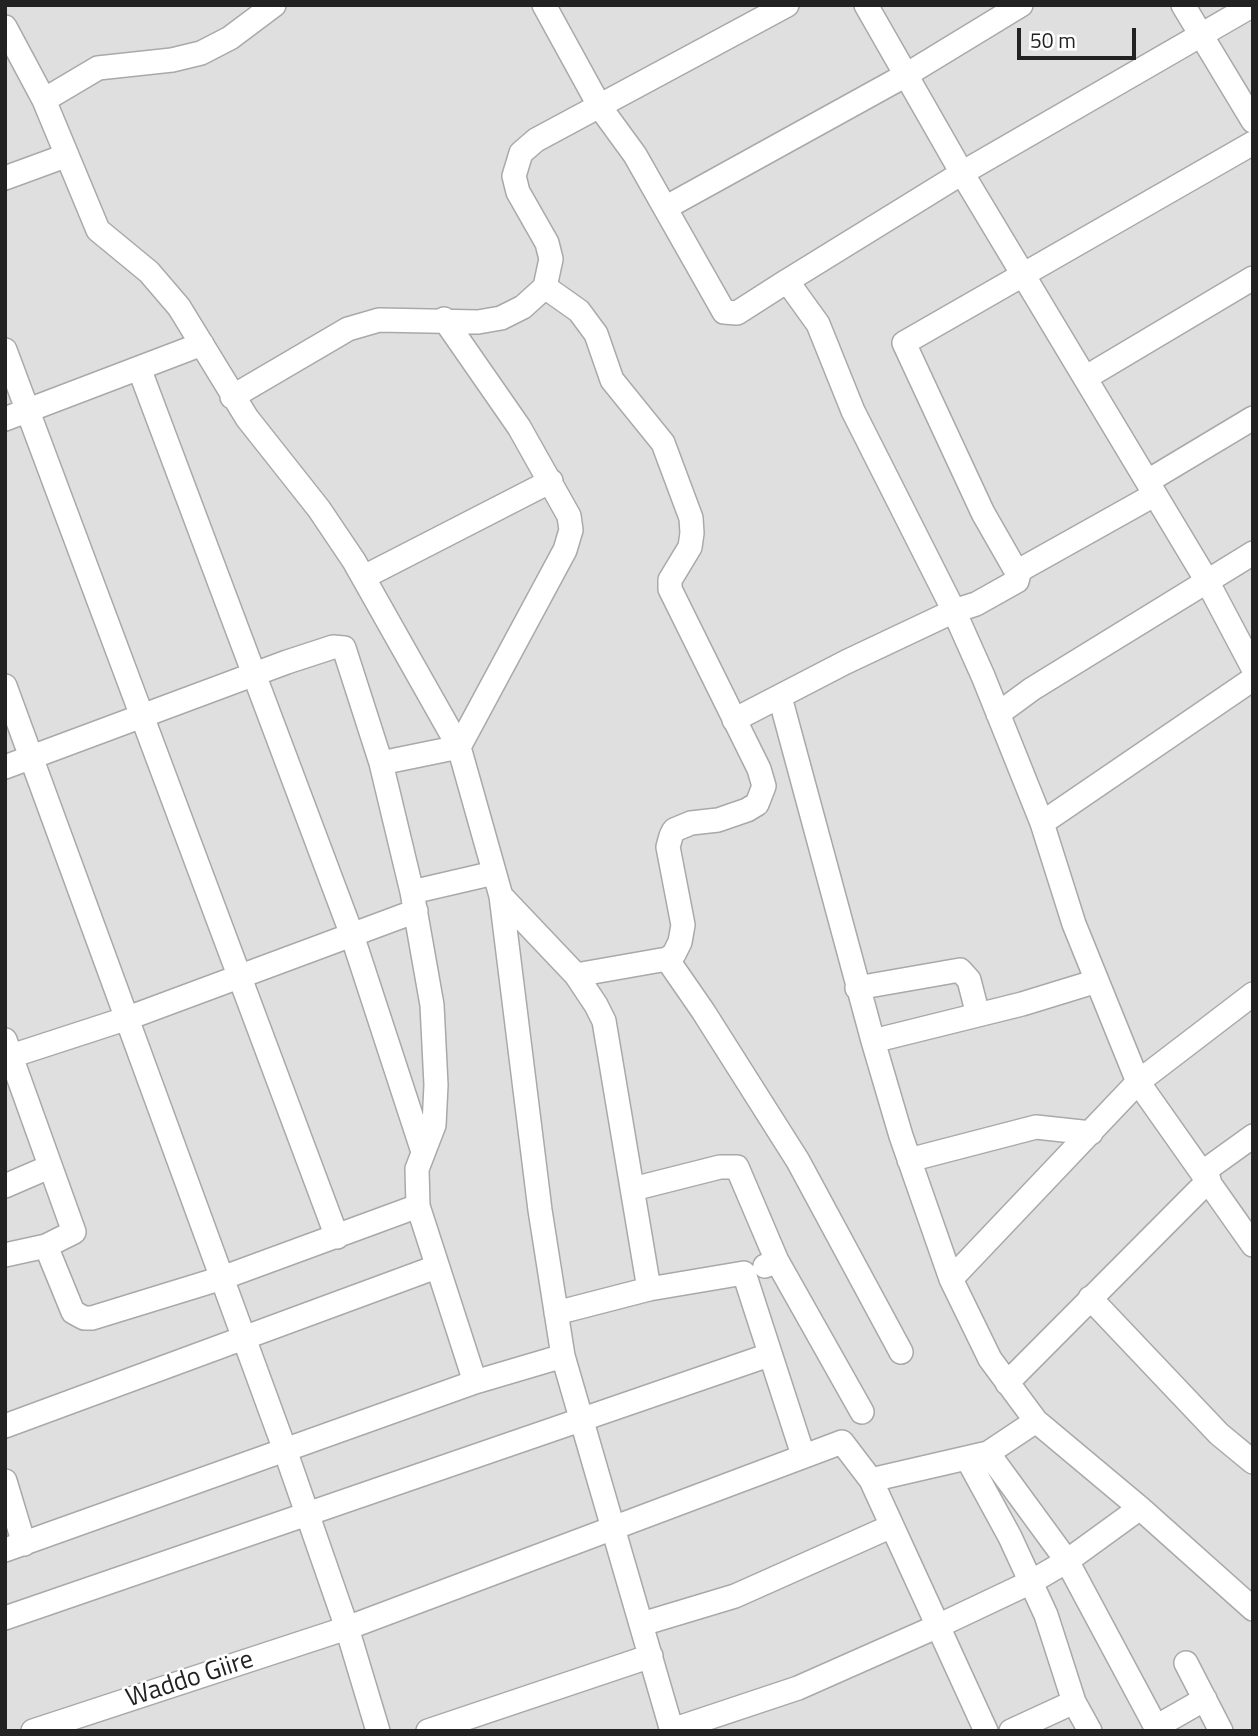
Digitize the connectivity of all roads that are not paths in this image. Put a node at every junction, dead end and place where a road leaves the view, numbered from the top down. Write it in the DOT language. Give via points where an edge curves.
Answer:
graph roads {
  1 [pos="274,5"];
  2 [pos="544,5"];
  3 [pos="787,5"];
  4 [pos="866,5"];
  5 [pos="1021,5"];
  6 [pos="1183,5"];
  7 [pos="1253,5"];
  8 [pos="5,27"];
  9 [pos="1200,36"];
  10 [pos="905,75"];
  11 [pos="44,100"];
  12 [pos="600,107"];
  13 [pos="1253,121"];
  14 [pos="1253,143"];
  15 [pos="65,156"];
  16 [pos="962,173"];
  17 [pos="5,178"];
  18 [pos="665,208"];
  19 [pos="1024,277"];
  20 [pos="1253,278"];
  21 [pos="787,281"];
  22 [pos="545,288"];
  23 [pos="444,319"];
  24 [pos="202,344"];
  25 [pos="5,349"];
  26 [pos="139,368"];
  27 [pos="1085,378"];
  28 [pos="232,397"];
  29 [pos="27,411"];
  30 [pos="1253,418"];
  31 [pos="5,419"];
  32 [pos="551,481"];
  33 [pos="1151,488"];
  34 [pos="1253,553"];
  35 [pos="1020,570"];
  36 [pos="364,577"];
  37 [pos="1207,581"];
  38 [pos="954,611"];
  39 [pos="1253,668"];
  40 [pos="252,675"];
  41 [pos="1253,679"];
  42 [pos="5,686"];
  43 [pos="780,697"];
  44 [pos="143,714"];
  45 [pos="998,714"];
  46 [pos="734,720"];
  47 [pos="459,747"];
  48 [pos="31,756"];
  49 [pos="381,763"];
  50 [pos="5,767"];
  51 [pos="1042,824"];
  52 [pos="494,873"];
  53 [pos="501,896"];
  54 [pos="414,902"];
  55 [pos="352,935"];
  56 [pos="667,959"];
  57 [pos="576,975"];
  58 [pos="240,976"];
  59 [pos="1097,981"];
  60 [pos="857,988"];
  61 [pos="1253,994"];
  62 [pos="978,1015"];
  63 [pos="128,1018"];
  64 [pos="873,1041"];
  65 [pos="7,1051"];
  66 [pos="1138,1083"];
  67 [pos="1091,1133"];
  68 [pos="1253,1136"];
  69 [pos="424,1152"];
  70 [pos="909,1160"];
  71 [pos="49,1167"];
  72 [pos="1206,1176"];
  73 [pos="5,1186"];
  74 [pos="633,1189"];
  75 [pos="418,1206"];
  76 [pos="337,1237"];
  77 [pos="1253,1245"];
  78 [pos="46,1246"];
  79 [pos="5,1255"];
  80 [pos="777,1261"];
  81 [pos="436,1267"];
  82 [pos="744,1273"];
  83 [pos="222,1278"];
  84 [pos="951,1279"];
  85 [pos="649,1289"];
  86 [pos="1090,1298"];
  87 [pos="556,1312"];
  88 [pos="244,1339"];
  89 [pos="901,1352"];
  90 [pos="769,1355"];
  91 [pos="563,1356"];
  92 [pos="475,1382"];
  93 [pos="1007,1383"];
  94 [pos="862,1412"];
  95 [pos="582,1419"];
  96 [pos="1036,1421"];
  97 [pos="5,1426"];
  98 [pos="285,1450"];
  99 [pos="803,1455"];
  100 [pos="978,1457"];
  101 [pos="1253,1462"];
  102 [pos="871,1480"];
  103 [pos="5,1481"];
  104 [pos="1140,1508"];
  105 [pos="306,1512"];
  106 [pos="612,1526"];
  107 [pos="892,1526"];
  108 [pos="15,1547"];
  109 [pos="1068,1561"];
  110 [pos="1031,1582"];
  111 [pos="1253,1609"];
  112 [pos="5,1618"];
  113 [pos="642,1624"];
  114 [pos="938,1626"];
  115 [pos="347,1628"];
  116 [pos="650,1656"];
  117 [pos="1186,1663"];
  118 [pos="1205,1699"];
  119 [pos="1074,1702"];
  120 [pos="1157,1729"];
  121 [pos="672,1730"];
  122 [pos="33,1731"];
  123 [pos="378,1731"];
  124 [pos="428,1731"];
  125 [pos="986,1731"];
  126 [pos="1011,1731"];
  127 [pos="1090,1731"];
  128 [pos="1222,1731"];
  1 -- 11 [label="street" via="230,38 201,52 98,68"];
  2 -- 12 [label="street"];
  3 -- 12 [label="street"];
  4 -- 10 [label="street"];
  5 -- 10 [label="street"];
  6 -- 9 [label="street"];
  7 -- 9 [label="street"];
  8 -- 11 [label="street"];
  9 -- 13 [label="street"];
  9 -- 16 [label="street"];
  10 -- 16 [label="street"];
  10 -- 18 [label="street"];
  11 -- 15 [label="street"];
  12 -- 18 [label="street"];
  12 -- 22 [label="street" via="536,140 515,164 518,192 551,259"];
  14 -- 19 [label="street"];
  15 -- 17 [label="street"];
  15 -- 24 [label="street" via="98,230 149,272"];
  16 -- 19 [label="street"];
  16 -- 21 [label="street"];
  18 -- 21 [label="street" via="726,314 737,313"];
  19 -- 27 [label="street"];
  19 -- 35 [label="street" via="904,343 983,513 1009,563"];
  20 -- 27 [label="street"];
  21 -- 38 [label="street" via="818,324 872,450"];
  22 -- 23 [label="street" via="501,318 478,322"];
  22 -- 46 [label="street" via="579,311 612,380 663,443 691,518 692,533 670,589"];
  23 -- 28 [label="street" via="379,320 348,328"];
  23 -- 32 [label="street"];
  24 -- 26 [label="street"];
  24 -- 28 [label="street"];
  25 -- 29 [label="street"];
  26 -- 29 [label="street"];
  26 -- 40 [label="street"];
  27 -- 33 [label="street"];
  28 -- 36 [label="street" via="319,509"];
  29 -- 31 [label="street"];
  29 -- 44 [label="street"];
  30 -- 33 [label="street"];
  32 -- 36 [label="street"];
  32 -- 47 [label="street" via="569,516 571,530 565,550"];
  33 -- 35 [label="street"];
  33 -- 37 [label="street"];
  34 -- 37 [label="street"];
  35 -- 38 [label="street" via="1017,581"];
  36 -- 47 [label="street"];
  37 -- 39 [label="street"];
  37 -- 45 [label="street"];
  38 -- 43 [label="street"];
  38 -- 45 [label="street"];
  40 -- 44 [label="street"];
  40 -- 49 [label="street" via="333,647 344,648"];
  40 -- 55 [label="street"];
  41 -- 51 [label="street"];
  42 -- 48 [label="street"];
  43 -- 46 [label="street"];
  43 -- 60 [label="street"];
  44 -- 48 [label="street"];
  44 -- 58 [label="street"];
  45 -- 51 [label="street"];
  46 -- 56 [label="street" via="760,769 763,794 747,810 674,830 668,847 683,925 680,943"];
  47 -- 49 [label="street"];
  47 -- 52 [label="street"];
  48 -- 50 [label="street"];
  48 -- 63 [label="street"];
  49 -- 54 [label="street"];
  51 -- 59 [label="street"];
  52 -- 53 [label="street"];
  52 -- 54 [label="street"];
  53 -- 57 [label="street"];
  53 -- 87 [label="street"];
  54 -- 55 [label="street"];
  54 -- 69 [label="street" via="432,1005 436,1085 434,1125"];
  55 -- 58 [label="street"];
  55 -- 69 [label="street"];
  56 -- 57 [label="street"];
  56 -- 89 [label="street" via="797,1161"];
  57 -- 74 [label="street" via="604,1021"];
  58 -- 63 [label="street"];
  58 -- 76 [label="street"];
  59 -- 62 [label="street"];
  59 -- 66 [label="street"];
  60 -- 62 [label="street" via="960,970 969,980"];
  60 -- 64 [label="street"];
  61 -- 66 [label="street"];
  62 -- 64 [label="street"];
  63 -- 65 [label="street"];
  63 -- 83 [label="street"];
  64 -- 70 [label="street"];
  65 -- 71 [label="street"];
  66 -- 67 [label="street"];
  66 -- 72 [label="street"];
  67 -- 70 [label="street" via="1036,1127"];
  67 -- 84 [label="street"];
  68 -- 72 [label="street"];
  69 -- 75 [label="street" via="416,1179"];
  70 -- 84 [label="street"];
  71 -- 73 [label="street"];
  71 -- 78 [label="street" via="74,1232"];
  72 -- 77 [label="street"];
  72 -- 86 [label="street"];
  74 -- 80 [label="street" via="720,1167 737,1167"];
  74 -- 85 [label="street"];
  75 -- 76 [label="street"];
  75 -- 81 [label="street"];
  76 -- 83 [label="street"];
  78 -- 79 [label="street"];
  78 -- 83 [label="street" via="74,1312 84,1318"];
  80 -- 82 [label="street"];
  80 -- 94 [label="street"];
  81 -- 88 [label="street"];
  81 -- 92 [label="street"];
  82 -- 85 [label="street"];
  82 -- 90 [label="street"];
  83 -- 88 [label="street"];
  84 -- 93 [label="street" via="990,1359"];
  85 -- 87 [label="street"];
  86 -- 93 [label="street"];
  86 -- 101 [label="street" via="1211,1425"];
  87 -- 91 [label="street"];
  88 -- 97 [label="street"];
  88 -- 98 [label="street"];
  90 -- 95 [label="street"];
  90 -- 99 [label="street"];
  91 -- 92 [label="street"];
  91 -- 95 [label="street"];
  92 -- 98 [label="street"];
  93 -- 96 [label="street"];
  95 -- 105 [label="street"];
  95 -- 106 [label="street"];
  96 -- 100 [label="street"];
  96 -- 104 [label="street"];
  98 -- 105 [label="street"];
  98 -- 108 [label="street"];
  99 -- 102 [label="street, Waddo Giire" via="845,1443"];
  99 -- 106 [label="street, Waddo Giire"];
  100 -- 102 [label="street"];
  100 -- 109 [label="street"];
  100 -- 110 [label="street"];
  102 -- 107 [label="street"];
  103 -- 108 [label="street"];
  104 -- 109 [label="street"];
  104 -- 111 [label="street"];
  105 -- 112 [label="street"];
  105 -- 115 [label="street"];
  106 -- 113 [label="street"];
  106 -- 115 [label="street, Waddo Giire"];
  107 -- 113 [label="street" via="735,1596"];
  107 -- 114 [label="street"];
  109 -- 110 [label="street"];
  109 -- 120 [label="street"];
  110 -- 114 [label="street"];
  110 -- 119 [label="street"];
  113 -- 116 [label="street"];
  114 -- 121 [label="street" via="799,1688"];
  114 -- 125 [label="street"];
  115 -- 122 [label="street, Waddo Giire"];
  115 -- 123 [label="street"];
  116 -- 121 [label="street"];
  116 -- 124 [label="street"];
  117 -- 118 [label="street"];
  118 -- 120 [label="street"];
  118 -- 128 [label="street"];
  119 -- 126 [label="street"];
  119 -- 127 [label="street"];
}
